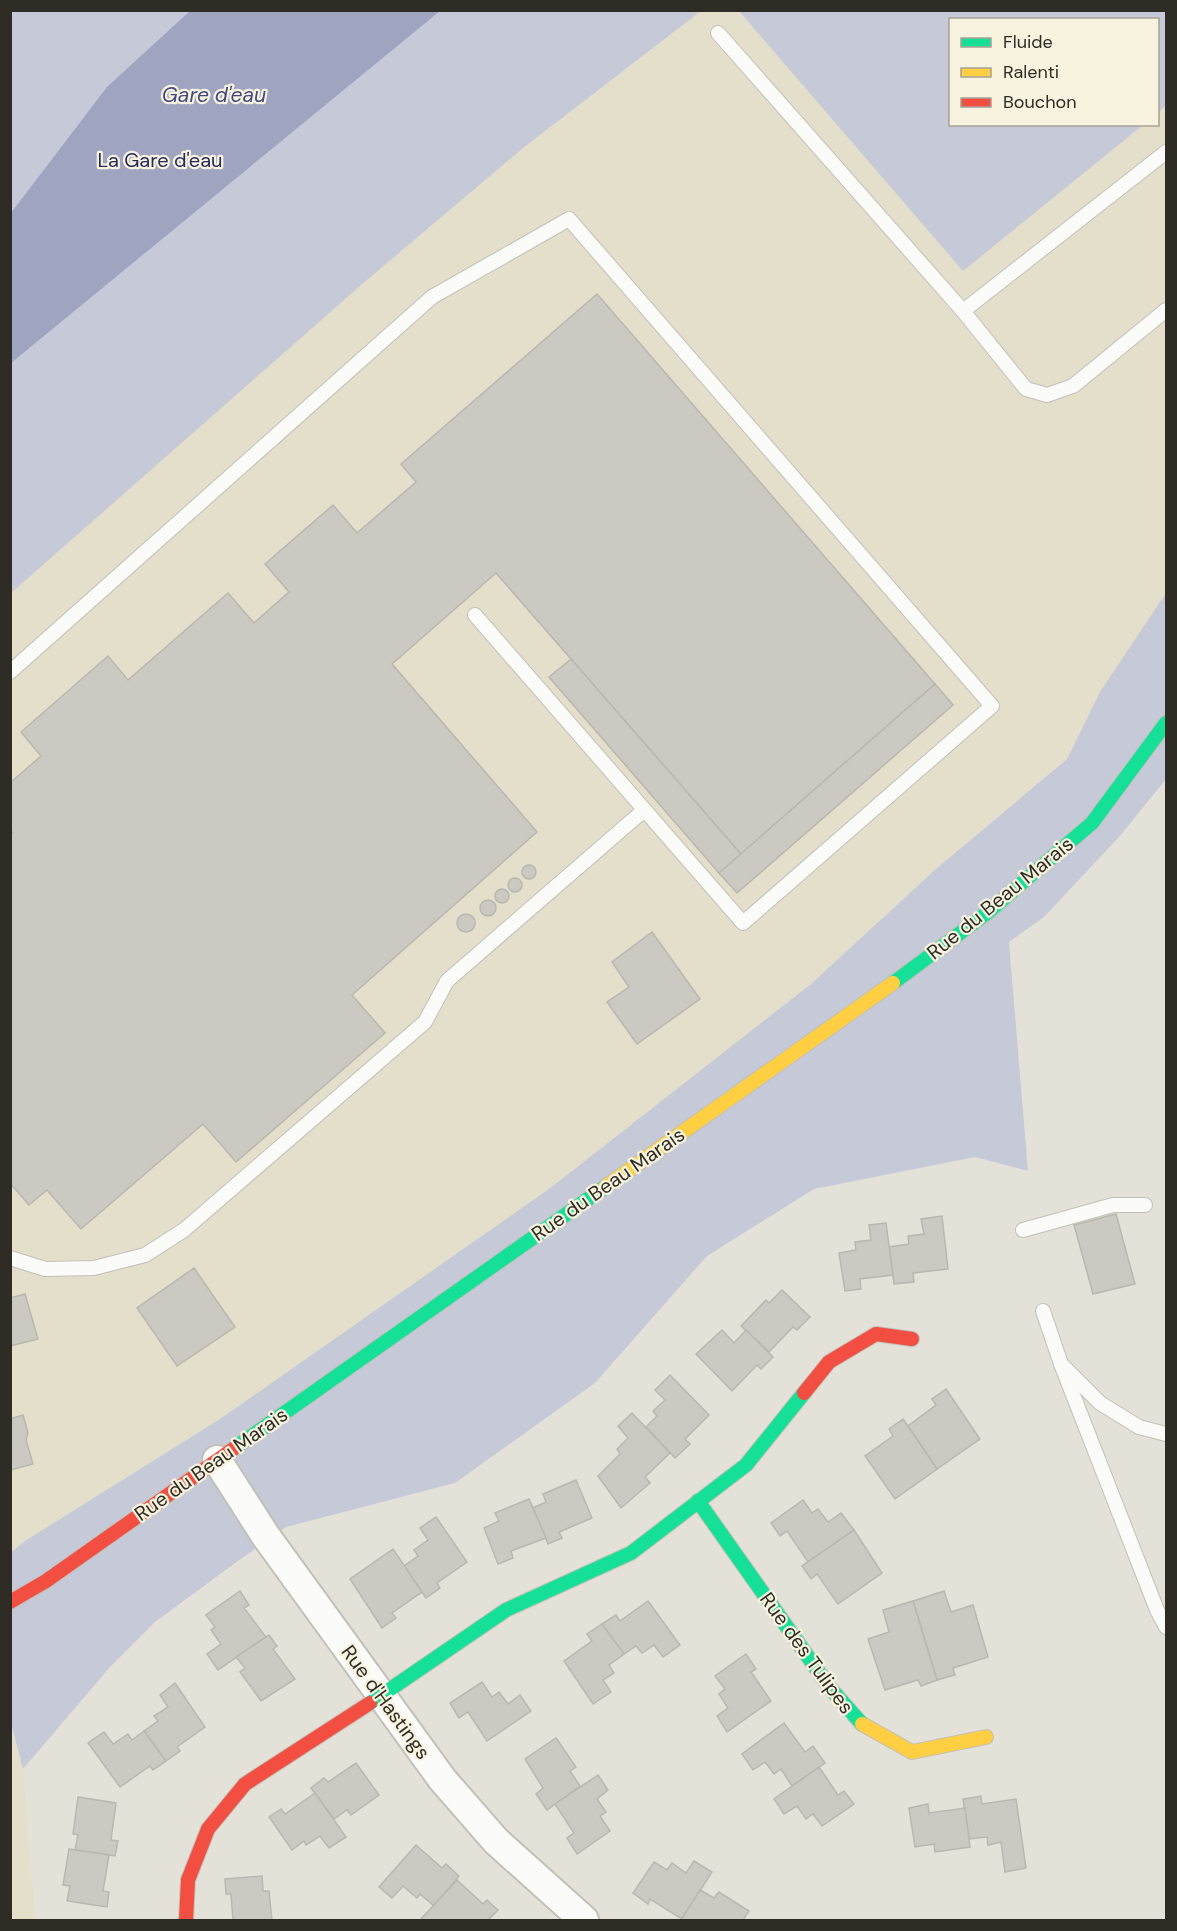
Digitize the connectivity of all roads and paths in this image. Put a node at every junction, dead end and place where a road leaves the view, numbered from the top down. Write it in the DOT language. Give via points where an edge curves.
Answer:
graph roads {
  1 [pos="718,33"];
  2 [pos="1167,152"];
  3 [pos="1167,310"];
  4 [pos="963,311"];
  5 [pos="475,615"];
  6 [pos="10,672"];
  7 [pos="1167,723"];
  8 [pos="644,811"];
  9 [pos="1145,1205"];
  10 [pos="1023,1230"];
  11 [pos="10,1258"];
  12 [pos="1043,1311"];
  13 [pos="912,1339"];
  14 [pos="1062,1365"];
  15 [pos="1167,1434"];
  16 [pos="217,1460"];
  17 [pos="699,1501"];
  18 [pos="10,1602"];
  19 [pos="1167,1627"];
  20 [pos="381,1696"];
  21 [pos="987,1737"];
  22 [pos="186,1920"];
  23 [pos="584,1920"];
  1 -- 4 [label="lane"];
  2 -- 4 [label="lane"];
  3 -- 4 [label="lane" via="1073,386 1047,395 1026,389"];
  5 -- 8 [label="lane"];
  6 -- 8 [label="lane" via="432,297 569,219 992,705 743,923"];
  7 -- 16 [label="street, Rue du Beau Marais" via="1092,823 987,913 835,1025"];
  8 -- 11 [label="lane" via="447,981 425,1022 184,1230 145,1255 94,1268 45,1269"];
  9 -- 10 [label="lane" via="1113,1204"];
  12 -- 14 [label="lane"];
  13 -- 17 [label="street" via="876,1334 829,1362 746,1465"];
  14 -- 15 [label="lane" via="1100,1402 1139,1427"];
  14 -- 19 [label="lane"];
  16 -- 18 [label="street, Rue du Beau Marais" via="46,1581"];
  16 -- 20 [label="street, Rue d'Hastings" via="265,1535"];
  17 -- 20 [label="street" via="631,1553 506,1611"];
  17 -- 21 [label="street, Rue des Tulipes" via="860,1724 912,1752"];
  20 -- 22 [label="street" via="245,1784 208,1829 188,1880"];
  20 -- 23 [label="street, Rue d'Hastings" via="442,1779 496,1841"];
}
